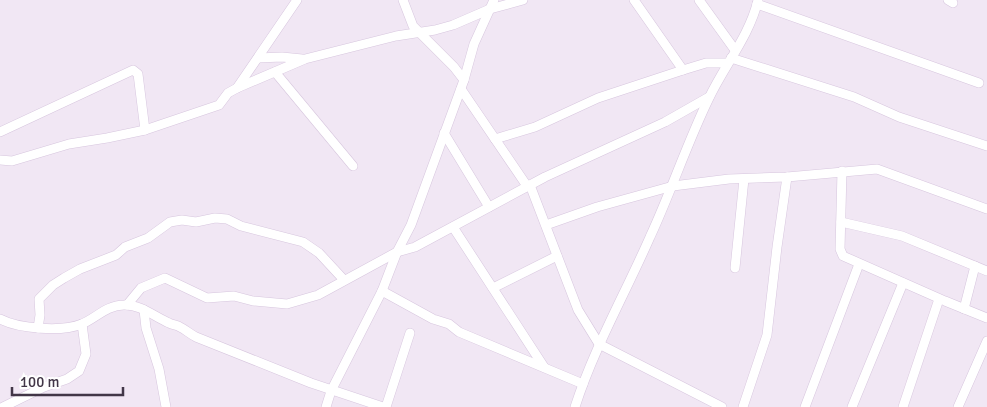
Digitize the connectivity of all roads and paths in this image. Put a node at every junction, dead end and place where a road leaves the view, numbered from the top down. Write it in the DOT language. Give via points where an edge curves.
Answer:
graph roads {
  1 [pos="297,0"];
  2 [pos="403,0"];
  3 [pos="494,0"];
  4 [pos="523,0"];
  5 [pos="634,0"];
  6 [pos="699,0"];
  7 [pos="758,2"];
  8 [pos="490,9"];
  9 [pos="419,33"];
  10 [pos="731,57"];
  11 [pos="258,58"];
  12 [pos="305,59"];
  13 [pos="683,70"];
  14 [pos="275,72"];
  15 [pos="979,83"];
  16 [pos="462,84"];
  17 [pos="237,88"];
  18 [pos="709,97"];
  19 [pos="145,130"];
  20 [pos="0,132"];
  21 [pos="444,133"];
  22 [pos="495,139"];
  23 [pos="987,146"];
  24 [pos="0,160"];
  25 [pos="353,166"];
  26 [pos="842,172"];
  27 [pos="788,177"];
  28 [pos="744,179"];
  29 [pos="528,185"];
  30 [pos="673,186"];
  31 [pos="489,207"];
  32 [pos="987,209"];
  33 [pos="841,222"];
  34 [pos="546,225"];
  35 [pos="453,227"];
  36 [pos="397,252"];
  37 [pos="557,256"];
  38 [pos="859,264"];
  39 [pos="975,266"];
  40 [pos="735,268"];
  41 [pos="987,271"];
  42 [pos="344,280"];
  43 [pos="903,283"];
  44 [pos="493,288"];
  45 [pos="382,291"];
  46 [pos="939,299"];
  47 [pos="127,305"];
  48 [pos="964,309"];
  49 [pos="144,310"];
  50 [pos="987,318"];
  51 [pos="0,319"];
  52 [pos="82,324"];
  53 [pos="38,328"];
  54 [pos="410,333"];
  55 [pos="987,341"];
  56 [pos="599,344"];
  57 [pos="544,368"];
  58 [pos="583,384"];
  59 [pos="331,391"];
  60 [pos="3,407"];
  61 [pos="166,407"];
  62 [pos="326,407"];
  63 [pos="384,407"];
  64 [pos="576,407"];
  65 [pos="722,407"];
  66 [pos="743,407"];
  67 [pos="805,407"];
  68 [pos="852,407"];
  69 [pos="903,407"];
  70 [pos="958,407"];
  1 -- 11 [label="street"];
  2 -- 9 [label="street" via="412,26"];
  3 -- 8 [label="street"];
  4 -- 8 [label="street"];
  5 -- 13 [label="street"];
  6 -- 10 [label="street"];
  7 -- 10 [label="street"];
  7 -- 15 [label="street"];
  8 -- 9 [label="street" via="453,25"];
  8 -- 16 [label="street" via="474,44"];
  9 -- 12 [label="street"];
  9 -- 16 [label="street" via="454,67"];
  10 -- 13 [label="street"];
  10 -- 18 [label="street"];
  10 -- 23 [label="street" via="854,97 899,118"];
  11 -- 12 [label="street"];
  11 -- 17 [label="street"];
  12 -- 14 [label="street"];
  13 -- 22 [label="street" via="598,98 535,127"];
  14 -- 17 [label="street"];
  14 -- 25 [label="street"];
  16 -- 21 [label="street"];
  16 -- 22 [label="street"];
  17 -- 19 [label="street" via="228,93 219,105"];
  18 -- 29 [label="street" via="666,122"];
  18 -- 30 [label="street"];
  19 -- 20 [label="street" via="138,74 133,70"];
  19 -- 24 [label="street" via="69,144 12,161"];
  21 -- 31 [label="street"];
  21 -- 36 [label="street" via="414,217"];
  22 -- 29 [label="street"];
  26 -- 27 [label="street"];
  26 -- 32 [label="street" via="877,169"];
  26 -- 33 [label="street"];
  27 -- 28 [label="street"];
  27 -- 66 [label="street" via="768,335"];
  28 -- 30 [label="street"];
  28 -- 40 [label="street"];
  29 -- 31 [label="street"];
  29 -- 34 [label="street"];
  30 -- 34 [label="street"];
  30 -- 56 [label="street"];
  31 -- 35 [label="street"];
  33 -- 38 [label="street" via="840,249 843,256"];
  33 -- 39 [label="street" via="902,236"];
  34 -- 37 [label="street"];
  35 -- 36 [label="street" via="415,247"];
  35 -- 44 [label="street"];
  36 -- 42 [label="street"];
  36 -- 45 [label="street"];
  37 -- 44 [label="street"];
  37 -- 56 [label="street" via="578,310"];
  38 -- 43 [label="street"];
  38 -- 67 [label="street"];
  39 -- 41 [label="street"];
  39 -- 48 [label="street"];
  42 -- 47 [label="street" via="318,294 287,304 234,296 208,298 165,278 141,288"];
  42 -- 53 [label="street" via="319,253 298,240 222,218 176,221 53,285 39,298"];
  43 -- 46 [label="street"];
  43 -- 68 [label="street"];
  44 -- 57 [label="street"];
  45 -- 57 [label="street" via="460,332"];
  45 -- 59 [label="street"];
  46 -- 48 [label="street"];
  46 -- 69 [label="street"];
  47 -- 49 [label="street"];
  47 -- 52 [label="street" via="109,308"];
  48 -- 50 [label="street"];
  49 -- 59 [label="street" via="196,337"];
  49 -- 61 [label="street"];
  51 -- 53 [label="street" via="10,324"];
  52 -- 53 [label="street"];
  52 -- 60 [label="street" via="86,354 79,371"];
  54 -- 63 [label="street"];
  55 -- 70 [label="street"];
  56 -- 58 [label="street"];
  56 -- 65 [label="street"];
  57 -- 58 [label="street"];
  58 -- 64 [label="street"];
  59 -- 62 [label="street"];
  59 -- 63 [label="street"];
}
